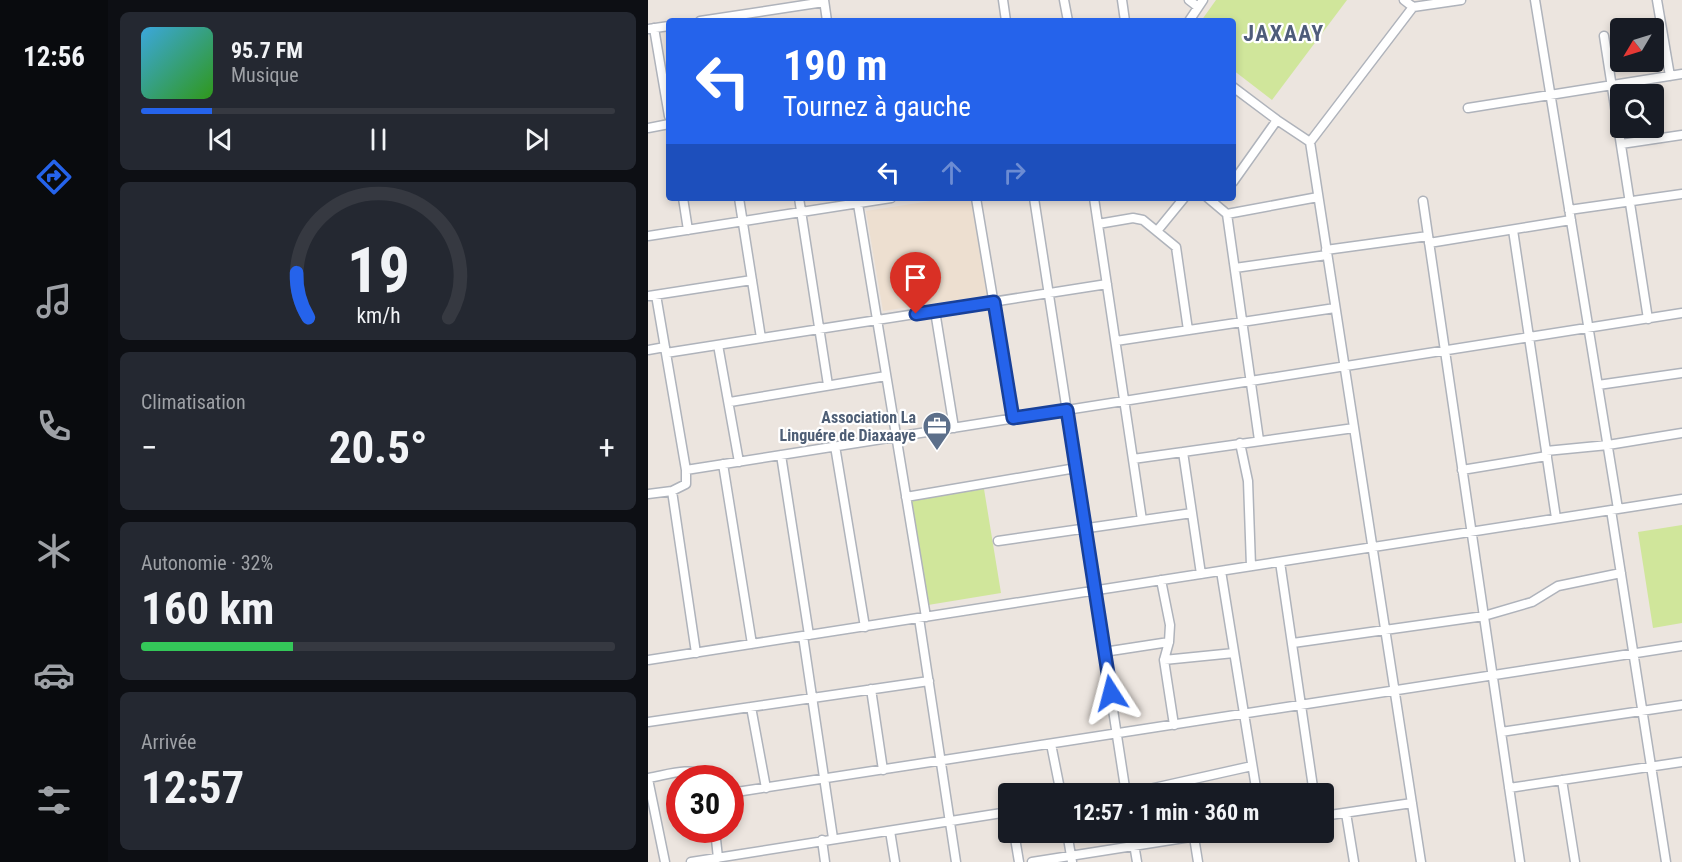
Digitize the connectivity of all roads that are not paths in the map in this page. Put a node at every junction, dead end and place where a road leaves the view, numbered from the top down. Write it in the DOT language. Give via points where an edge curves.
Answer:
graph roads {
  1 [pos="1003,0"];
  2 [pos="1064,0"];
  3 [pos="1122,0"];
  4 [pos="1189,0"];
  5 [pos="1404,0"];
  6 [pos="1461,0"];
  7 [pos="1535,0"];
  8 [pos="1657,0"];
  9 [pos="824,1"];
  10 [pos="1432,2"];
  11 [pos="1201,3"];
  12 [pos="1413,7"];
  13 [pos="766,11"];
  14 [pos="720,18"];
  15 [pos="767,18"];
  16 [pos="827,18"];
  17 [pos="1006,18"];
  18 [pos="1067,18"];
  19 [pos="1125,18"];
  20 [pos="1192,18"];
  21 [pos="666,26"];
  22 [pos="651,29"];
  23 [pos="1604,36"];
  24 [pos="1682,74"];
  25 [pos="1670,76"];
  26 [pos="1612,84"];
  27 [pos="1624,84"];
  28 [pos="1610,86"];
  29 [pos="1236,89"];
  30 [pos="1551,95"];
  31 [pos="666,102"];
  32 [pos="1468,108"];
  33 [pos="1277,120"];
  34 [pos="666,125"];
  35 [pos="648,128"];
  36 [pos="1682,135"];
  37 [pos="1620,138"];
  38 [pos="1310,142"];
  39 [pos="1621,144"];
  40 [pos="1236,178"];
  41 [pos="1682,194"];
  42 [pos="1318,197"];
  43 [pos="683,201"];
  44 [pos="740,201"];
  45 [pos="799,201"];
  46 [pos="857,201"];
  47 [pos="977,201"];
  48 [pos="1034,201"];
  49 [pos="1094,201"];
  50 [pos="1182,201"];
  51 [pos="1423,201"];
  52 [pos="1630,201"];
  53 [pos="1219,202"];
  54 [pos="1569,210"];
  55 [pos="801,212"];
  56 [pos="1227,214"];
  57 [pos="1571,220"];
  58 [pos="743,221"];
  59 [pos="1098,224"];
  60 [pos="688,230"];
  61 [pos="1513,230"];
  62 [pos="1157,231"];
  63 [pos="648,236"];
  64 [pos="1428,240"];
  65 [pos="1327,253"];
  66 [pos="1235,268"];
  67 [pos="752,280"];
  68 [pos="1107,284"];
  69 [pos="1048,293"];
  70 [pos="652,295"];
  71 [pos="994,302"];
  72 [pos="1335,308"];
  73 [pos="935,311"];
  74 [pos="1682,313"];
  75 [pos="1648,319"];
  76 [pos="877,320"];
  77 [pos="1242,321"];
  78 [pos="1589,328"];
  79 [pos="819,329"];
  80 [pos="1188,330"];
  81 [pos="1529,337"];
  82 [pos="762,338"];
  83 [pos="1116,341"];
  84 [pos="718,345"];
  85 [pos="648,350"];
  86 [pos="666,350"];
  87 [pos="1445,351"];
  88 [pos="1345,366"];
  89 [pos="1682,373"];
  90 [pos="886,376"];
  91 [pos="1251,381"];
  92 [pos="828,385"];
  93 [pos="1598,385"];
  94 [pos="1125,401"];
  95 [pos="730,402"];
  96 [pos="1067,410"];
  97 [pos="1013,418"];
  98 [pos="954,428"];
  99 [pos="1354,428"];
  100 [pos="1682,433"];
  101 [pos="896,437"];
  102 [pos="1259,440"];
  103 [pos="1240,443"];
  104 [pos="1608,445"];
  105 [pos="835,446"];
  106 [pos="1183,452"];
  107 [pos="1546,453"];
  108 [pos="781,455"];
  109 [pos="1133,459"];
  110 [pos="739,462"];
  111 [pos="723,464"];
  112 [pos="1076,468"];
  113 [pos="686,470"];
  114 [pos="1462,470"];
  115 [pos="672,491"];
  116 [pos="648,495"];
  117 [pos="906,497"];
  118 [pos="1682,499"];
  119 [pos="1615,509"];
  120 [pos="1192,513"];
  121 [pos="1556,518"];
  122 [pos="1142,520"];
  123 [pos="1085,528"];
  124 [pos="1472,532"];
  125 [pos="998,542"];
  126 [pos="1372,547"];
  127 [pos="1280,562"];
  128 [pos="1251,566"];
  129 [pos="1221,571"];
  130 [pos="1621,573"];
  131 [pos="1201,574"];
  132 [pos="1161,580"];
  133 [pos="1095,591"];
  134 [pos="1484,616"];
  135 [pos="923,617"];
  136 [pos="864,627"];
  137 [pos="1385,630"];
  138 [pos="806,636"];
  139 [pos="1169,642"];
  140 [pos="1293,643"];
  141 [pos="752,644"];
  142 [pos="1682,646"];
  143 [pos="1104,652"];
  144 [pos="696,653"];
  145 [pos="1234,653"];
  146 [pos="1634,654"];
  147 [pos="648,660"];
  148 [pos="1164,660"];
  149 [pos="1493,676"];
  150 [pos="929,681"];
  151 [pos="872,689"];
  152 [pos="1395,691"];
  153 [pos="813,698"];
  154 [pos="1682,705"];
  155 [pos="1302,706"];
  156 [pos="751,707"];
  157 [pos="1642,711"];
  158 [pos="1244,714"];
  159 [pos="648,722"];
  160 [pos="1174,725"];
  161 [pos="1501,732"];
  162 [pos="1117,734"];
  163 [pos="1051,744"];
  164 [pos="941,761"];
  165 [pos="1682,762"];
  166 [pos="1252,766"];
  167 [pos="1651,766"];
  168 [pos="884,770"];
  169 [pos="666,775"];
  170 [pos="648,778"];
  171 [pos="825,779"];
  172 [pos="1562,780"];
  173 [pos="1059,783"];
  174 [pos="1125,783"];
  175 [pos="1176,783"];
  176 [pos="1255,783"];
  177 [pos="1312,783"];
  178 [pos="766,788"];
  179 [pos="1509,788"];
  180 [pos="744,791"];
  181 [pos="1412,803"];
  182 [pos="1346,813"];
  183 [pos="998,814"];
  184 [pos="1334,815"];
  185 [pos="950,821"];
  186 [pos="653,828"];
  187 [pos="890,831"];
  188 [pos="833,838"];
  189 [pos="822,840"];
  190 [pos="716,843"];
  191 [pos="1016,843"];
  192 [pos="1069,843"];
  193 [pos="1134,843"];
  194 [pos="1154,843"];
  195 [pos="1195,843"];
  196 [pos="1134,846"];
  197 [pos="764,851"];
  198 [pos="718,858"];
  199 [pos="1071,859"];
  200 [pos="665,862"];
  201 [pos="691,862"];
  202 [pos="765,862"];
  203 [pos="825,862"];
  204 [pos="895,862"];
  205 [pos="956,862"];
  206 [pos="1019,862"];
  207 [pos="1032,862"];
  208 [pos="1137,862"];
  209 [pos="1198,862"];
  210 [pos="1354,862"];
  211 [pos="1421,862"];
  212 [pos="1521,862"];
  213 [pos="1575,862"];
  214 [pos="1666,862"];
  1 -- 17 [label="street"];
  2 -- 18 [label="street"];
  3 -- 19 [label="street"];
  4 -- 11 [label="street"];
  5 -- 12 [label="street"];
  6 -- 10 [label="street"];
  7 -- 30 [label="street"];
  8 -- 25 [label="street"];
  9 -- 13 [label="street"];
  9 -- 16 [label="street"];
  10 -- 12 [label="street"];
  11 -- 20 [label="street"];
  12 -- 38 [label="street"];
  13 -- 14 [label="street"];
  13 -- 15 [label="street"];
  21 -- 22 [label="street"];
  22 -- 31 [label="street"];
  23 -- 26 [label="street"];
  24 -- 25 [label="street"];
  25 -- 27 [label="street"];
  28 -- 30 [label="street"];
  29 -- 33 [label="street"];
  30 -- 32 [label="street"];
  30 -- 54 [label="street"];
  33 -- 38 [label="street"];
  33 -- 40 [label="street"];
  34 -- 35 [label="street"];
  36 -- 39 [label="street"];
  37 -- 39 [label="street"];
  38 -- 42 [label="street"];
  39 -- 52 [label="street"];
  41 -- 52 [label="street"];
  42 -- 56 [label="street"];
  42 -- 65 [label="street"];
  43 -- 60 [label="street"];
  44 -- 58 [label="street"];
  45 -- 55 [label="street"];
  46 -- 55 [label="street"];
  46 -- 76 [label="street"];
  47 -- 71 [label="street"];
  48 -- 69 [label="street"];
  49 -- 59 [label="street"];
  50 -- 62 [label="street"];
  51 -- 64 [label="street"];
  52 -- 54 [label="street"];
  52 -- 75 [label="street"];
  53 -- 56 [label="street"];
  54 -- 57 [label="street"];
  55 -- 58 [label="street"];
  55 -- 79 [label="street"];
  56 -- 66 [label="street"];
  57 -- 61 [label="street"];
  57 -- 78 [label="street"];
  58 -- 60 [label="street"];
  58 -- 67 [label="street"];
  59 -- 62 [label="street" via="1133,218 1143,220"];
  59 -- 68 [label="street"];
  60 -- 63 [label="street"];
  61 -- 64 [label="street"];
  61 -- 81 [label="street"];
  62 -- 80 [label="street" via="1176,247"];
  64 -- 65 [label="street"];
  64 -- 87 [label="street"];
  65 -- 66 [label="street"];
  65 -- 72 [label="street"];
  66 -- 77 [label="street"];
  67 -- 70 [label="street"];
  67 -- 82 [label="street"];
  68 -- 69 [label="street"];
  68 -- 83 [label="street"];
  69 -- 71 [label="street"];
  69 -- 96 [label="street"];
  70 -- 86 [label="street"];
  71 -- 73 [label="street"];
  71 -- 97 [label="street"];
  72 -- 77 [label="street"];
  72 -- 88 [label="street"];
  73 -- 76 [label="street"];
  73 -- 98 [label="street"];
  74 -- 75 [label="street"];
  75 -- 78 [label="street"];
  76 -- 79 [label="street"];
  76 -- 90 [label="street"];
  77 -- 80 [label="street"];
  77 -- 91 [label="street"];
  78 -- 81 [label="street"];
  78 -- 93 [label="street"];
  79 -- 82 [label="street"];
  79 -- 92 [label="street"];
  80 -- 83 [label="street"];
  81 -- 87 [label="street"];
  81 -- 107 [label="street"];
  82 -- 84 [label="street"];
  83 -- 94 [label="street"];
  84 -- 86 [label="street"];
  84 -- 95 [label="street"];
  85 -- 86 [label="street"];
  86 -- 113 [label="street"];
  87 -- 88 [label="street"];
  87 -- 114 [label="street"];
  88 -- 91 [label="street"];
  88 -- 99 [label="street"];
  89 -- 93 [label="street"];
  90 -- 92 [label="street"];
  90 -- 101 [label="street"];
  91 -- 94 [label="street"];
  91 -- 102 [label="street"];
  92 -- 95 [label="street"];
  93 -- 104 [label="street"];
  94 -- 96 [label="street"];
  94 -- 109 [label="street"];
  95 -- 110 [label="street"];
  96 -- 97 [label="street"];
  96 -- 112 [label="street"];
  97 -- 98 [label="street"];
  98 -- 101 [label="street"];
  99 -- 102 [label="street"];
  99 -- 126 [label="street"];
  100 -- 104 [label="street"];
  101 -- 105 [label="street"];
  101 -- 117 [label="street"];
  102 -- 103 [label="street"];
  103 -- 106 [label="street"];
  103 -- 128 [label="street" via="1249,491"];
  104 -- 107 [label="street"];
  104 -- 119 [label="street"];
  105 -- 108 [label="street"];
  105 -- 136 [label="street"];
  106 -- 109 [label="street"];
  106 -- 120 [label="street"];
  107 -- 114 [label="street"];
  107 -- 121 [label="street"];
  108 -- 110 [label="street"];
  108 -- 138 [label="street"];
  109 -- 122 [label="street"];
  110 -- 111 [label="street"];
  111 -- 113 [label="street"];
  111 -- 141 [label="street"];
  112 -- 117 [label="street"];
  112 -- 123 [label="street"];
  113 -- 115 [label="street" via="686,484"];
  114 -- 124 [label="street"];
  115 -- 116 [label="street"];
  115 -- 144 [label="street"];
  117 -- 135 [label="street"];
  118 -- 119 [label="street"];
  119 -- 121 [label="street"];
  119 -- 130 [label="street"];
  120 -- 122 [label="street"];
  120 -- 131 [label="street"];
  121 -- 124 [label="street"];
  122 -- 123 [label="street"];
  123 -- 125 [label="street"];
  123 -- 133 [label="street"];
  124 -- 126 [label="street"];
  124 -- 134 [label="street"];
  126 -- 127 [label="street"];
  126 -- 137 [label="street"];
  127 -- 128 [label="street"];
  127 -- 140 [label="street"];
  128 -- 129 [label="street"];
  129 -- 131 [label="street"];
  129 -- 145 [label="street"];
  130 -- 134 [label="street" via="1558,586 1532,602"];
  130 -- 146 [label="street"];
  131 -- 132 [label="street"];
  132 -- 133 [label="street"];
  132 -- 139 [label="street" via="1170,625"];
  133 -- 135 [label="street"];
  133 -- 143 [label="street"];
  134 -- 137 [label="street"];
  134 -- 149 [label="street"];
  135 -- 136 [label="street"];
  135 -- 150 [label="street"];
  136 -- 138 [label="street"];
  137 -- 140 [label="street"];
  137 -- 152 [label="street"];
  138 -- 141 [label="street"];
  138 -- 153 [label="street"];
  139 -- 143 [label="street"];
  139 -- 148 [label="street"];
  140 -- 155 [label="street"];
  141 -- 144 [label="street"];
  142 -- 146 [label="street"];
  143 -- 162 [label="street"];
  144 -- 147 [label="street"];
  145 -- 148 [label="street"];
  145 -- 158 [label="street"];
  146 -- 149 [label="street"];
  146 -- 157 [label="street"];
  148 -- 160 [label="street"];
  149 -- 152 [label="street"];
  149 -- 161 [label="street"];
  150 -- 151 [label="street"];
  150 -- 164 [label="street"];
  151 -- 153 [label="street"];
  151 -- 168 [label="street"];
  152 -- 155 [label="street"];
  152 -- 181 [label="street"];
  153 -- 156 [label="street"];
  153 -- 171 [label="street"];
  154 -- 157 [label="street"];
  155 -- 158 [label="street"];
  155 -- 177 [label="street"];
  156 -- 159 [label="street"];
  156 -- 178 [label="street"];
  157 -- 161 [label="street"];
  157 -- 167 [label="street"];
  158 -- 160 [label="street"];
  158 -- 166 [label="street"];
  160 -- 162 [label="street"];
  161 -- 179 [label="street"];
  162 -- 163 [label="street"];
  162 -- 174 [label="street"];
  163 -- 164 [label="street"];
  163 -- 173 [label="street"];
  164 -- 168 [label="street"];
  164 -- 185 [label="street"];
  165 -- 167 [label="street"];
  166 -- 175 [label="street"];
  166 -- 176 [label="street"];
  167 -- 172 [label="street"];
  167 -- 214 [label="street"];
  168 -- 171 [label="street"];
  169 -- 170 [label="street"];
  170 -- 186 [label="street"];
  171 -- 178 [label="street"];
  171 -- 188 [label="street"];
  172 -- 179 [label="street"];
  172 -- 213 [label="street"];
  178 -- 180 [label="street"];
  179 -- 212 [label="street"];
  181 -- 182 [label="street"];
  181 -- 211 [label="street"];
  182 -- 184 [label="street"];
  182 -- 210 [label="street"];
  183 -- 185 [label="street"];
  185 -- 187 [label="street"];
  185 -- 205 [label="street"];
  186 -- 200 [label="street"];
  187 -- 188 [label="street"];
  187 -- 204 [label="street"];
  188 -- 189 [label="street"];
  189 -- 197 [label="street"];
  189 -- 203 [label="street"];
  190 -- 198 [label="street"];
  191 -- 206 [label="street"];
  192 -- 199 [label="street"];
  193 -- 196 [label="street"];
  194 -- 196 [label="street"];
  195 -- 209 [label="street"];
  196 -- 199 [label="street"];
  196 -- 208 [label="street"];
  197 -- 198 [label="street"];
  197 -- 202 [label="street"];
  198 -- 201 [label="street"];
  199 -- 207 [label="street"];
}
